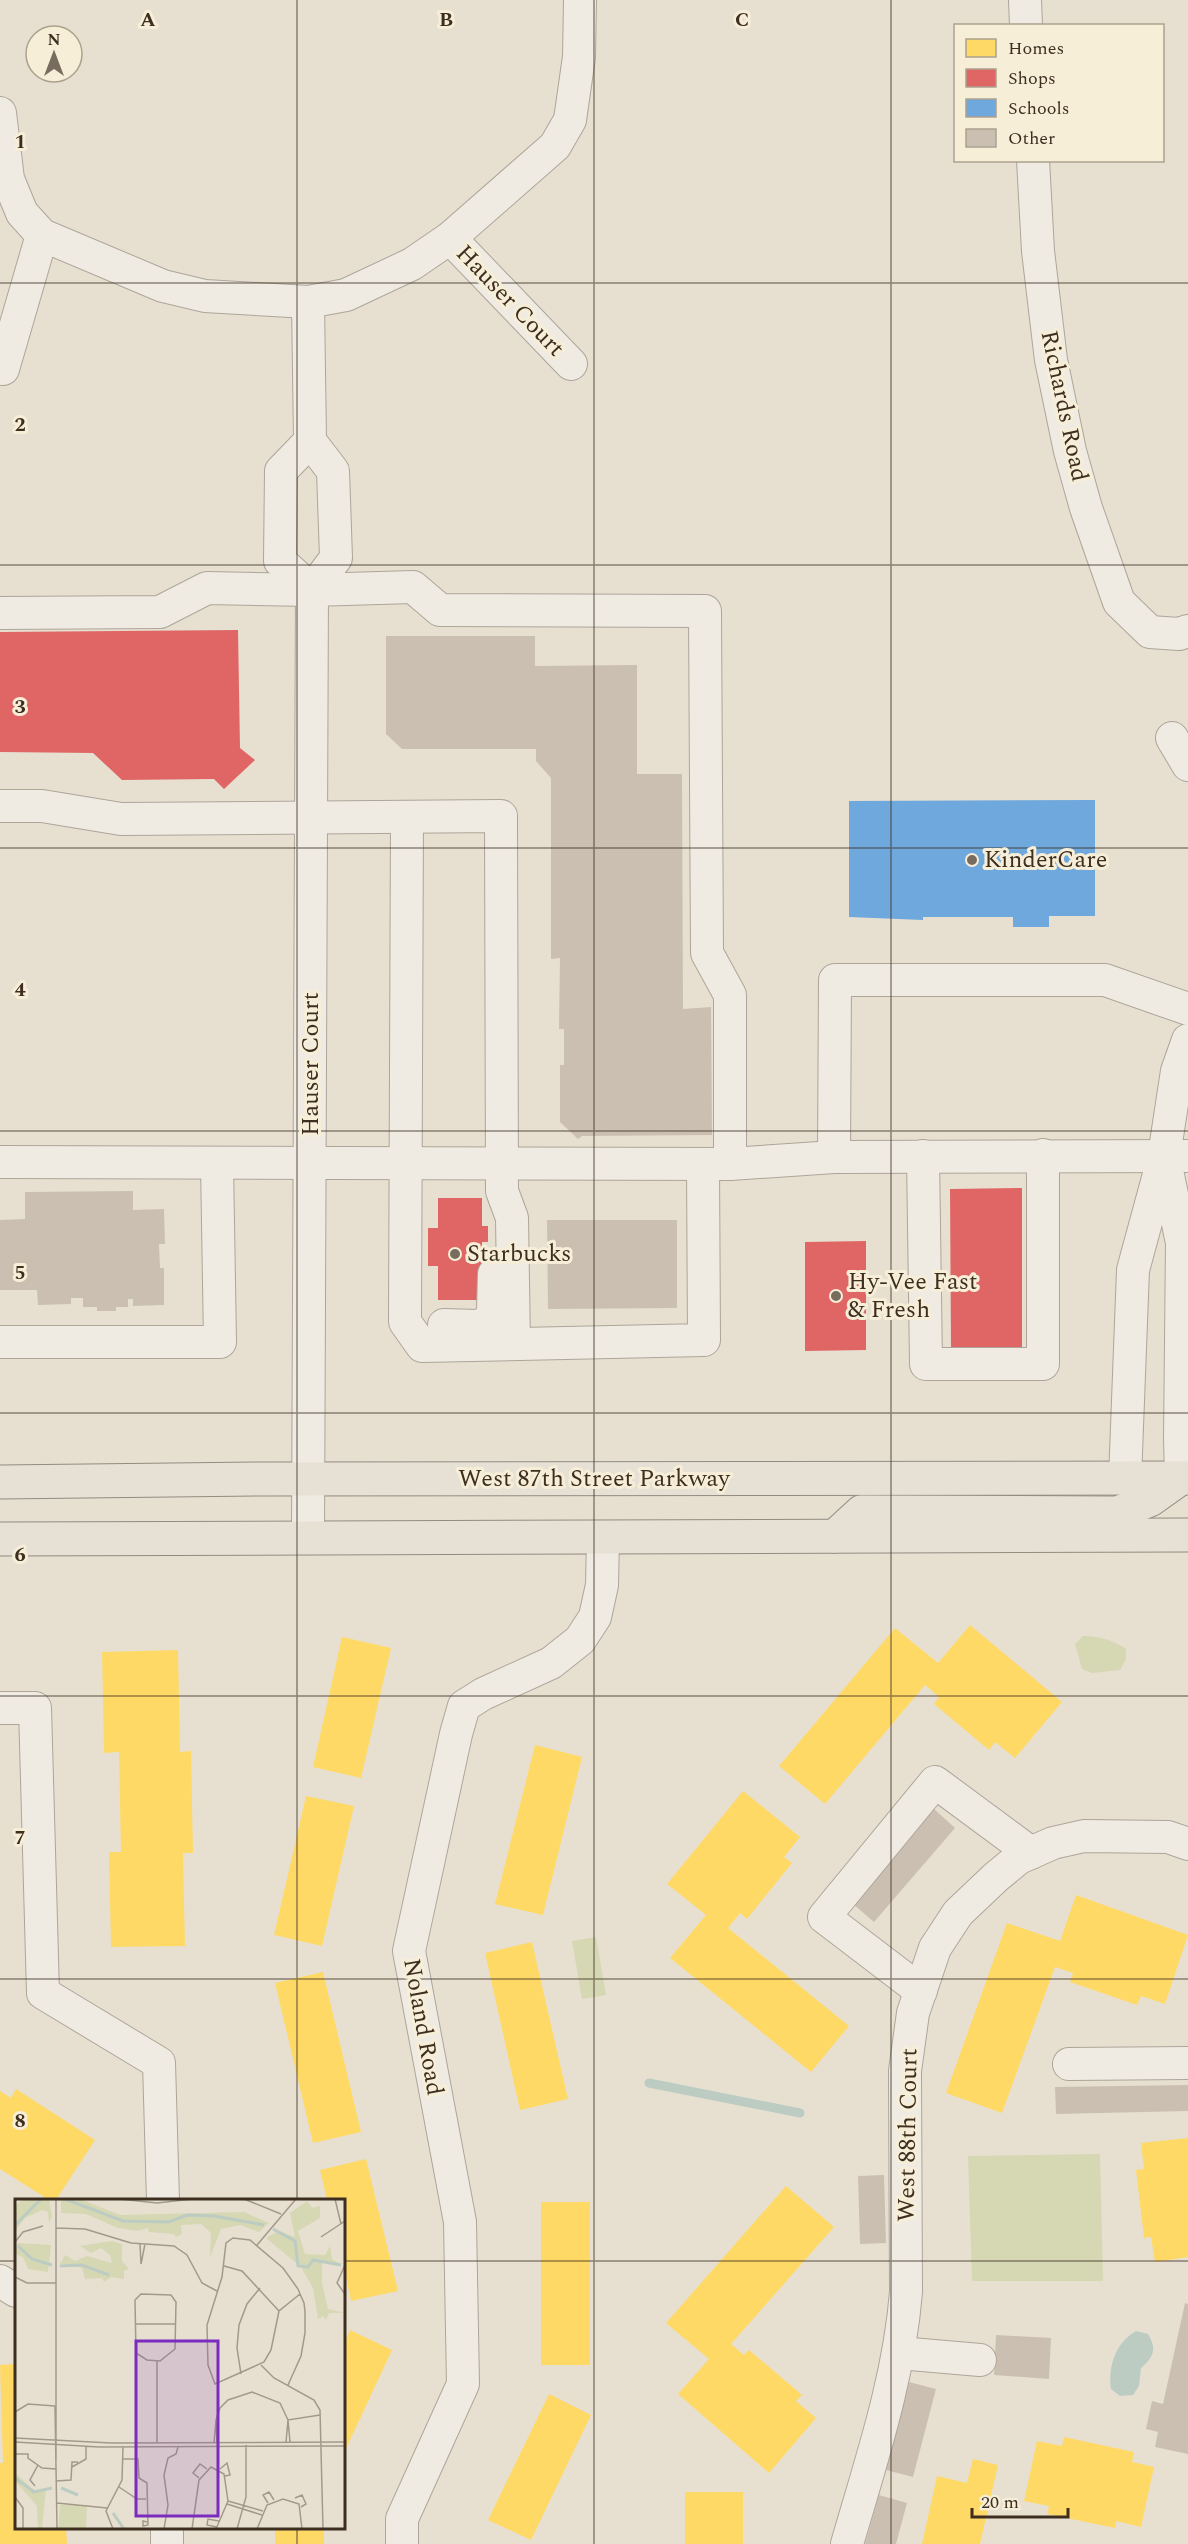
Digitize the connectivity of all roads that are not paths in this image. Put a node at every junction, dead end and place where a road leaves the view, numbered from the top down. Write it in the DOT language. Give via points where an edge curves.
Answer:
graph roads {
  1 [pos="580,0"];
  2 [pos="1025,0"];
  3 [pos="1026,24"];
  4 [pos="0,113"];
  5 [pos="1033,162"];
  6 [pos="42,236"];
  7 [pos="450,238"];
  8 [pos="308,302"];
  9 [pos="571,364"];
  10 [pos="3,369"];
  11 [pos="310,441"];
  12 [pos="312,590"];
  13 [pos="0,613"];
  14 [pos="1188,631"];
  15 [pos="1172,738"];
  16 [pos="1188,765"];
  17 [pos="0,806"];
  18 [pos="406,817"];
  19 [pos="311,818"];
  20 [pos="1188,1009"];
  21 [pos="1188,1040"];
  22 [pos="1042,1155"];
  23 [pos="923,1156"];
  24 [pos="1176,1156"];
  25 [pos="834,1157"];
  26 [pos="0,1162"];
  27 [pos="217,1163"];
  28 [pos="310,1164"];
  29 [pos="407,1164"];
  30 [pos="717,1164"];
  31 [pos="502,1177"];
  32 [pos="405,1306"];
  33 [pos="0,1342"];
  34 [pos="514,1344"];
  35 [pos="1185,1478"];
  36 [pos="308,1479"];
  37 [pos="1125,1479"];
  38 [pos="0,1482"];
  39 [pos="1188,1535"];
  40 [pos="835,1536"];
  41 [pos="603,1537"];
  42 [pos="308,1538"];
  43 [pos="0,1539"];
  44 [pos="0,1708"];
  45 [pos="1188,1844"];
  46 [pos="1030,1853"];
  47 [pos="921,1991"];
  48 [pos="1188,2063"];
  49 [pos="1069,2064"];
  50 [pos="163,2199"];
  51 [pos="0,2281"];
  52 [pos="15,2290"];
  53 [pos="898,2353"];
  54 [pos="980,2360"];
  55 [pos="402,2544"];
  56 [pos="847,2544"];
  1 -- 7 [label="street, Hauser Court" via="579,57 570,120 555,146"];
  2 -- 3 [label="street"];
  4 -- 6 [label="street" via="8,179 22,213"];
  5 -- 14 [label="street, Richards Road" via="1038,251 1051,360 1086,508 1119,602 1150,632"];
  6 -- 8 [label="street, Hauser Court" via="163,286 205,296"];
  6 -- 10 [label="street"];
  7 -- 8 [label="street, Hauser Court" via="412,264 346,295"];
  7 -- 9 [label="street, Hauser Court"];
  8 -- 11 [label="street"];
  11 -- 12 [label="street" via="333,471 336,558"];
  11 -- 12 [label="street" via="281,471 280,561"];
  12 -- 13 [label="street" via="207,588 160,612"];
  12 -- 19 [label="street, Hauser Court"];
  12 -- 30 [label="street" via="413,587 440,610 705,611 707,953 730,995"];
  15 -- 16 [label="street"];
  17 -- 19 [label="street" via="42,806 121,819"];
  18 -- 19 [label="street"];
  18 -- 29 [label="street"];
  18 -- 31 [label="street" via="501,816"];
  19 -- 28 [label="street, Hauser Court"];
  20 -- 25 [label="street" via="1105,980 835,980"];
  21 -- 24 [label="street" via="1177,1071"];
  22 -- 23 [label="street"];
  22 -- 23 [label="street" via="1043,1364 926,1364"];
  22 -- 24 [label="street"];
  23 -- 25 [label="street"];
  24 -- 35 [label="street" via="1182,1243 1179,1438"];
  24 -- 37 [label="street" via="1133,1270"];
  25 -- 30 [label="street"];
  26 -- 27 [label="street"];
  27 -- 28 [label="street"];
  27 -- 33 [label="street" via="220,1342"];
  28 -- 29 [label="street"];
  28 -- 36 [label="street, Hauser Court"];
  29 -- 31 [label="street"];
  29 -- 32 [label="street"];
  30 -- 31 [label="street"];
  30 -- 34 [label="street" via="704,1340"];
  31 -- 32 [label="street" via="494,1209 490,1321 478,1326 433,1325 420,1321"];
  31 -- 34 [label="street" via="512,1218"];
  32 -- 34 [label="street" via="405,1322 422,1346"];
  35 -- 37 [label="main road, West 87th Street Parkway"];
  35 -- 40 [label="main road" via="1150,1500 1117,1513 861,1512"];
  36 -- 37 [label="main road, West 87th Street Parkway"];
  36 -- 38 [label="main road, West 87th Street Parkway"];
  36 -- 42 [label="street, Hauser Court"];
  39 -- 40 [label="main road"];
  40 -- 41 [label="main road"];
  41 -- 42 [label="main road"];
  41 -- 55 [label="street, Noland Road" via="602,1585 595,1617 580,1640 551,1662 464,1706 410,1944 460,2222 463,2384 402,2519"];
  42 -- 43 [label="main road"];
  44 -- 50 [label="street" via="35,1708 43,1993 159,2063"];
  45 -- 46 [label="street, West 88th Court" via="1168,1838 1083,1836"];
  46 -- 47 [label="street, West 88th Court" via="996,1877 958,1913 935,1948"];
  46 -- 47 [label="street" via="935,1782 824,1917"];
  47 -- 53 [label="street, West 88th Court" via="913,2013 905,2071 906,2292"];
  48 -- 49 [label="street"];
  51 -- 52 [label="street"];
  53 -- 54 [label="street"];
  53 -- 56 [label="street, West 88th Court"];
}
